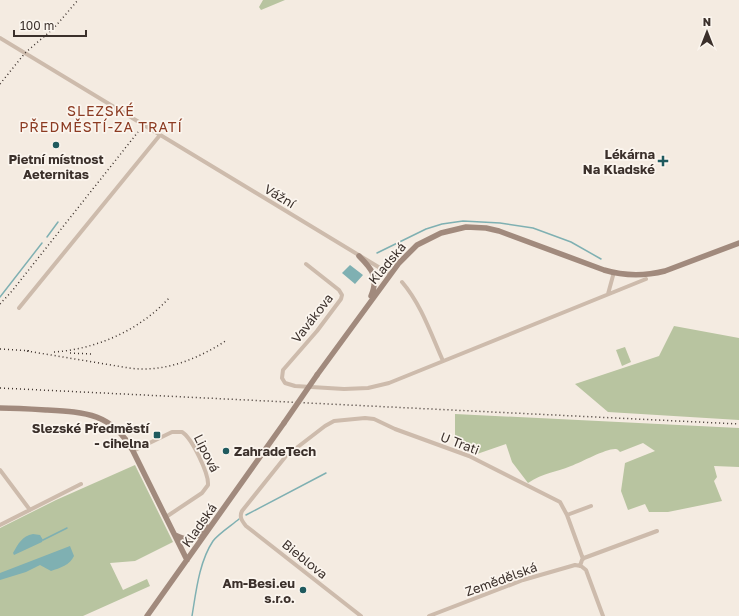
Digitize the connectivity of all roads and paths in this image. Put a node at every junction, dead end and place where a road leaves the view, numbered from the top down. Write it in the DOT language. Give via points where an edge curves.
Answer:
graph roads {
  1 [pos="0,38"];
  2 [pos="160,135"];
  3 [pos="739,243"];
  4 [pos="359,256"];
  5 [pos="306,264"];
  6 [pos="614,272"];
  7 [pos="390,274"];
  8 [pos="646,280"];
  9 [pos="402,282"];
  10 [pos="608,294"];
  11 [pos="368,304"];
  12 [pos="19,308"];
  13 [pos="443,361"];
  14 [pos="0,408"];
  15 [pos="334,421"];
  16 [pos="133,451"];
  17 [pos="0,470"];
  18 [pos="81,484"];
  19 [pos="591,506"];
  20 [pos="30,510"];
  21 [pos="567,515"];
  22 [pos="218,516"];
  23 [pos="166,517"];
  24 [pos="0,525"];
  25 [pos="657,530"];
  26 [pos="175,535"];
  27 [pos="583,559"];
  28 [pos="187,560"];
  29 [pos="580,566"];
  30 [pos="147,616"];
  31 [pos="361,616"];
  32 [pos="429,616"];
  33 [pos="603,616"];
  1 -- 2 [label="street, Vážní"];
  2 -- 4 [label="street, Vážní"];
  2 -- 12 [label="street"];
  3 -- 6 [label="main road, Kladská" via="665,272 635,275"];
  4 -- 7 [label="street, Vážní"];
  4 -- 11 [label="main road" via="374,275 374,287"];
  5 -- 13 [label="street, Vavákova" via="339,290 342,299 283,370 285,383 344,389 368,388 389,383"];
  6 -- 7 [label="main road, Kladská" via="505,232 472,227 446,231 421,243 407,254"];
  6 -- 10 [label="street"];
  7 -- 11 [label="main road, Kladská"];
  8 -- 10 [label="street"];
  9 -- 13 [label="street, Kladská" via="421,312"];
  10 -- 13 [label="street"];
  11 -- 22 [label="main road, Kladská, bridge"];
  14 -- 16 [label="main road" via="90,414 112,426 124,437"];
  15 -- 21 [label="street, U Trati" via="371,418 470,456 560,502"];
  15 -- 31 [label="street, Bieblova" via="286,456 240,514 246,526"];
  16 -- 23 [label="main road"];
  16 -- 23 [label="street, Lipová" via="172,432 182,432 190,439 207,475 208,485 202,493"];
  17 -- 20 [label="street"];
  18 -- 20 [label="street"];
  19 -- 21 [label="street"];
  20 -- 24 [label="street"];
  21 -- 27 [label="street"];
  22 -- 26 [label="main road" via="195,538 186,539"];
  22 -- 28 [label="main road, Kladská"];
  23 -- 26 [label="main road"];
  25 -- 27 [label="street"];
  26 -- 28 [label="main road"];
  27 -- 29 [label="street"];
  28 -- 30 [label="main road, Kladská"];
  29 -- 32 [label="street, Zemědělská" via="571,565 523,580"];
  29 -- 33 [label="street" via="586,570"];
}
